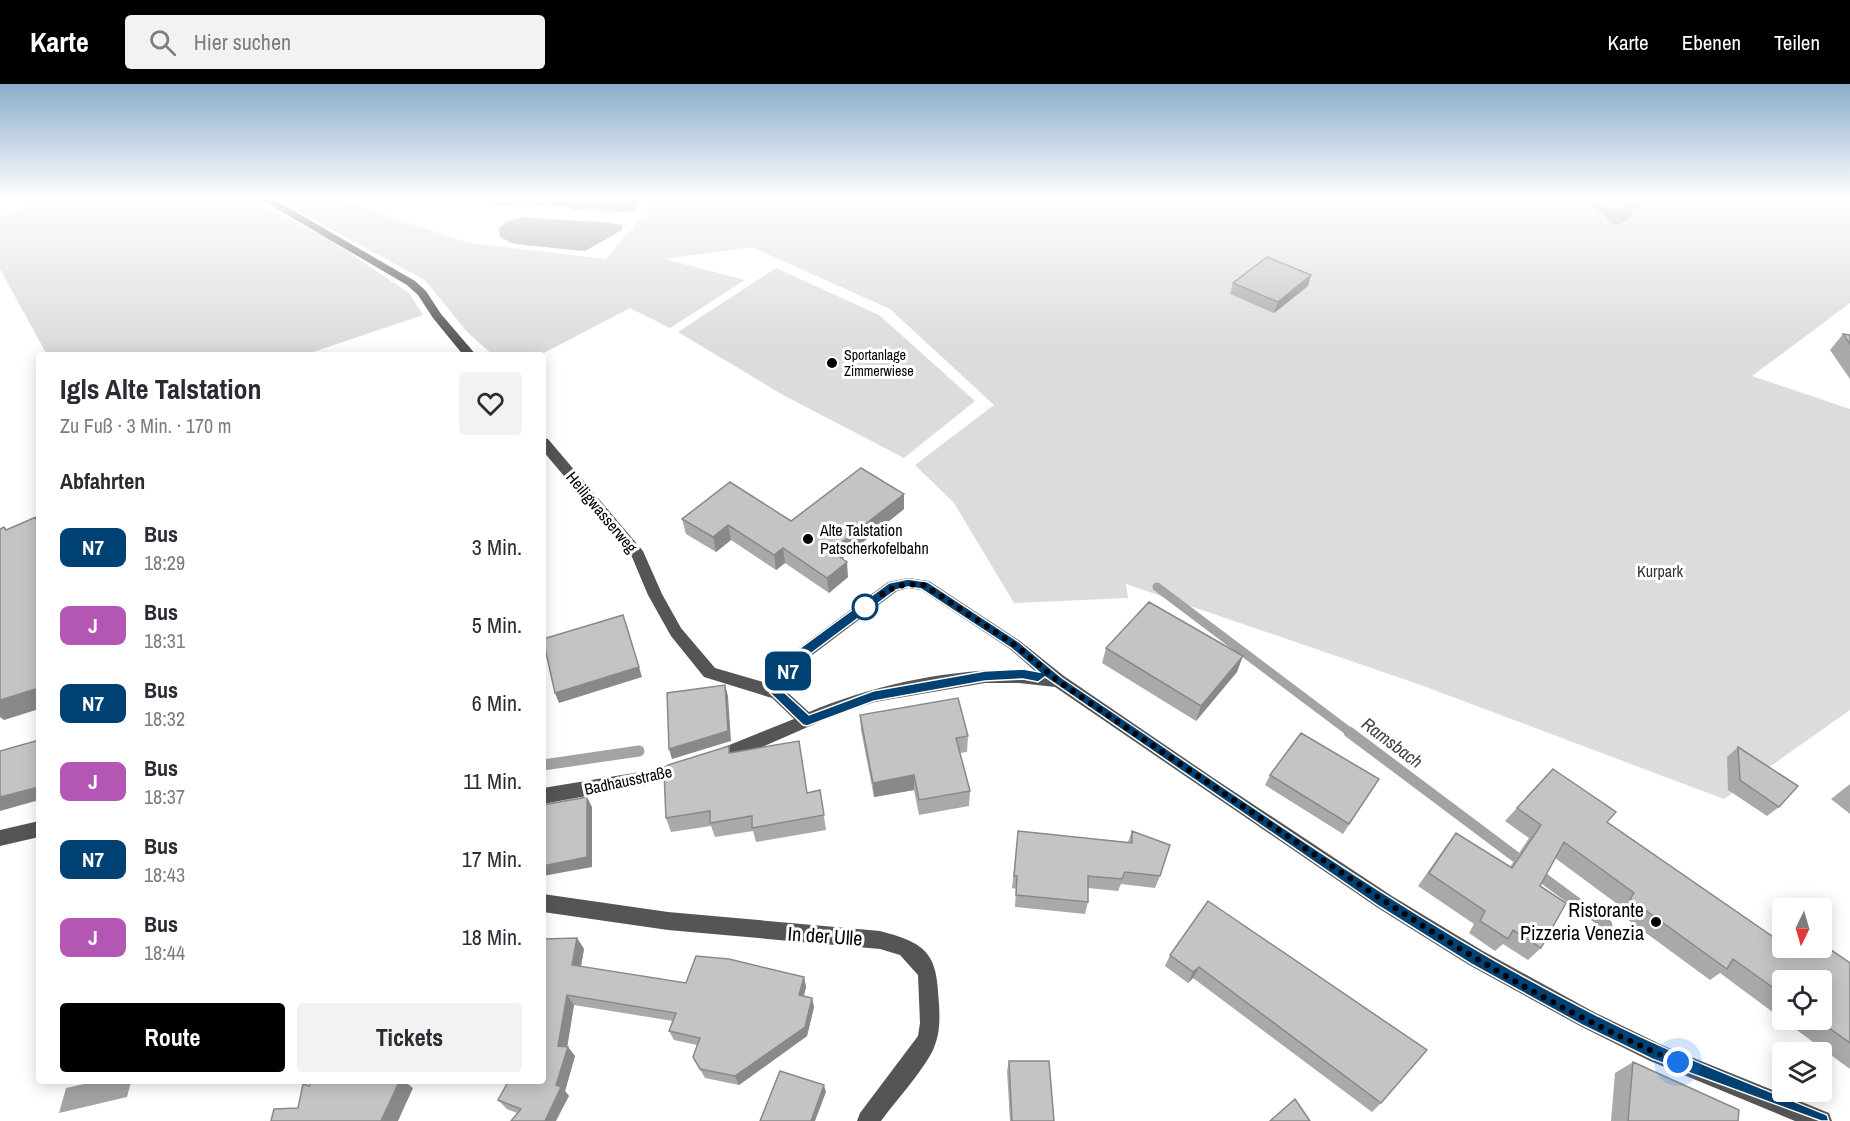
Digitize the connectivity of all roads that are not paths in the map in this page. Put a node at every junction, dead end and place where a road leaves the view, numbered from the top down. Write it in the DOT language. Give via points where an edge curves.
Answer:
graph roads {
  1 [pos="353,248"];
  2 [pos="468,352"];
  3 [pos="546,446"];
  4 [pos="1058,681"];
  5 [pos="777,693"];
  6 [pos="807,721"];
  7 [pos="546,796"];
  8 [pos="36,830"];
  9 [pos="0,838"];
  10 [pos="546,903"];
  11 [pos="868,1121"];
  12 [pos="1821,1121"];
  1 -- 2 [label="street" via="411,283"];
  3 -- 5 [label="street, Heiligwasserweg" via="638,555 676,632 710,673"];
  4 -- 5 [label="street" via="1015,645 924,585 908,583 893,586 793,661"];
  4 -- 6 [label="street, Badhausstraße" via="1023,674 964,680 873,696"];
  4 -- 12 [label="street" via="1385,902 1476,958 1657,1054"];
  5 -- 6 [label="street, Heiligwasserweg"];
  6 -- 7 [label="street, Badhausstraße" via="687,767"];
  8 -- 9 [label="street"];
  10 -- 11 [label="street, In der Ulle" via="668,921 880,940 906,946 928,973 928,1037"];
}
